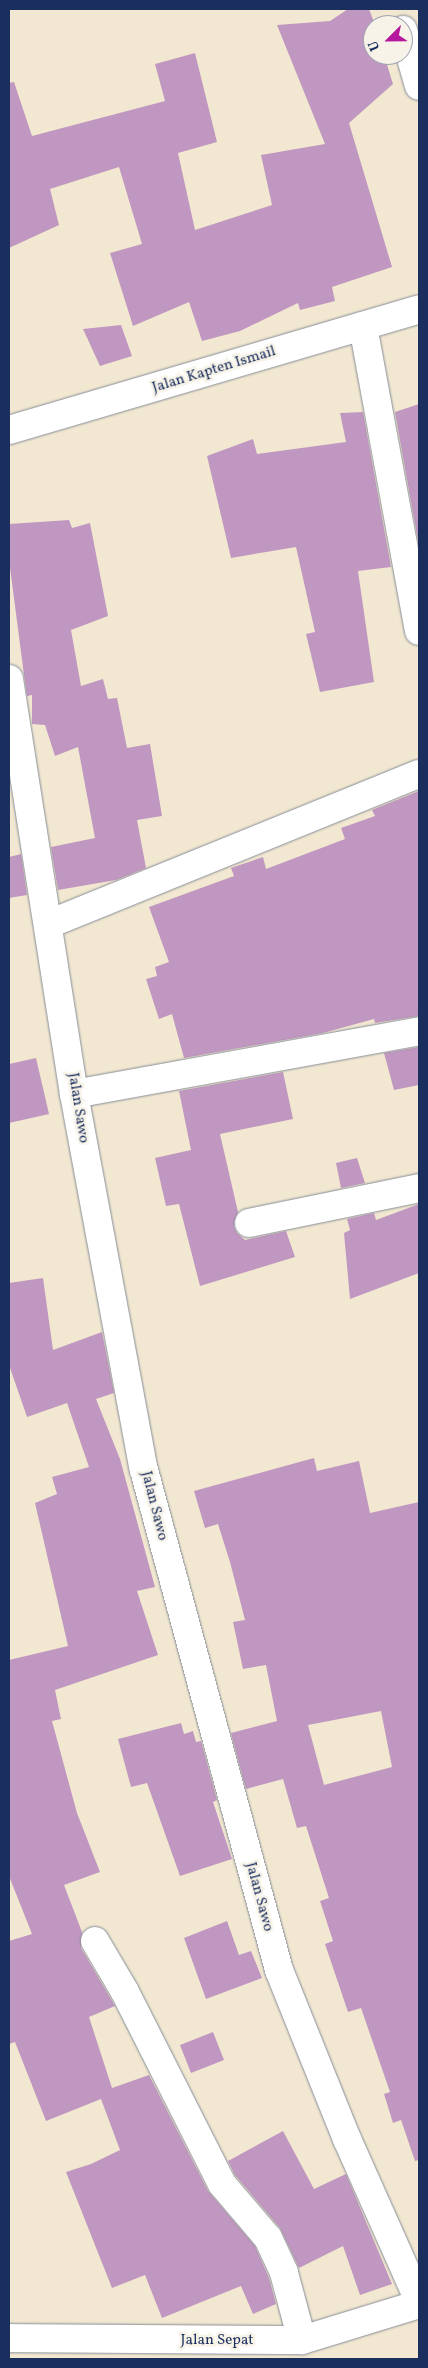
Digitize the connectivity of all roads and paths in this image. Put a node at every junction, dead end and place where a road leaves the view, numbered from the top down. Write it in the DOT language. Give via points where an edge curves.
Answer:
graph roads {
  1 [pos="413,60"];
  2 [pos="419,86"];
  3 [pos="419,309"];
  4 [pos="363,326"];
  5 [pos="9,430"];
  6 [pos="419,631"];
  7 [pos="9,679"];
  8 [pos="419,774"];
  9 [pos="49,924"];
  10 [pos="419,1031"];
  11 [pos="74,1094"];
  12 [pos="419,1188"];
  13 [pos="249,1223"];
  14 [pos="95,1941"];
  15 [pos="419,2303"];
  16 [pos="9,2338"];
  17 [pos="302,2340"];
  1 -- 2 [label="street"];
  3 -- 4 [label="street, Jalan Kapten Ismail"];
  4 -- 5 [label="street, Jalan Kapten Ismail"];
  4 -- 6 [label="street"];
  7 -- 9 [label="street, Jalan Sawo"];
  8 -- 9 [label="street"];
  9 -- 11 [label="street, Jalan Sawo"];
  10 -- 11 [label="street"];
  11 -- 15 [label="street, Jalan Sawo" via="144,1470 277,1960 347,2139"];
  12 -- 13 [label="street"];
  14 -- 17 [label="street" via="125,1992 222,2184 268,2238 284,2272"];
  15 -- 17 [label="street, Jalan Sepat"];
  16 -- 17 [label="street, Jalan Sepat"];
}
